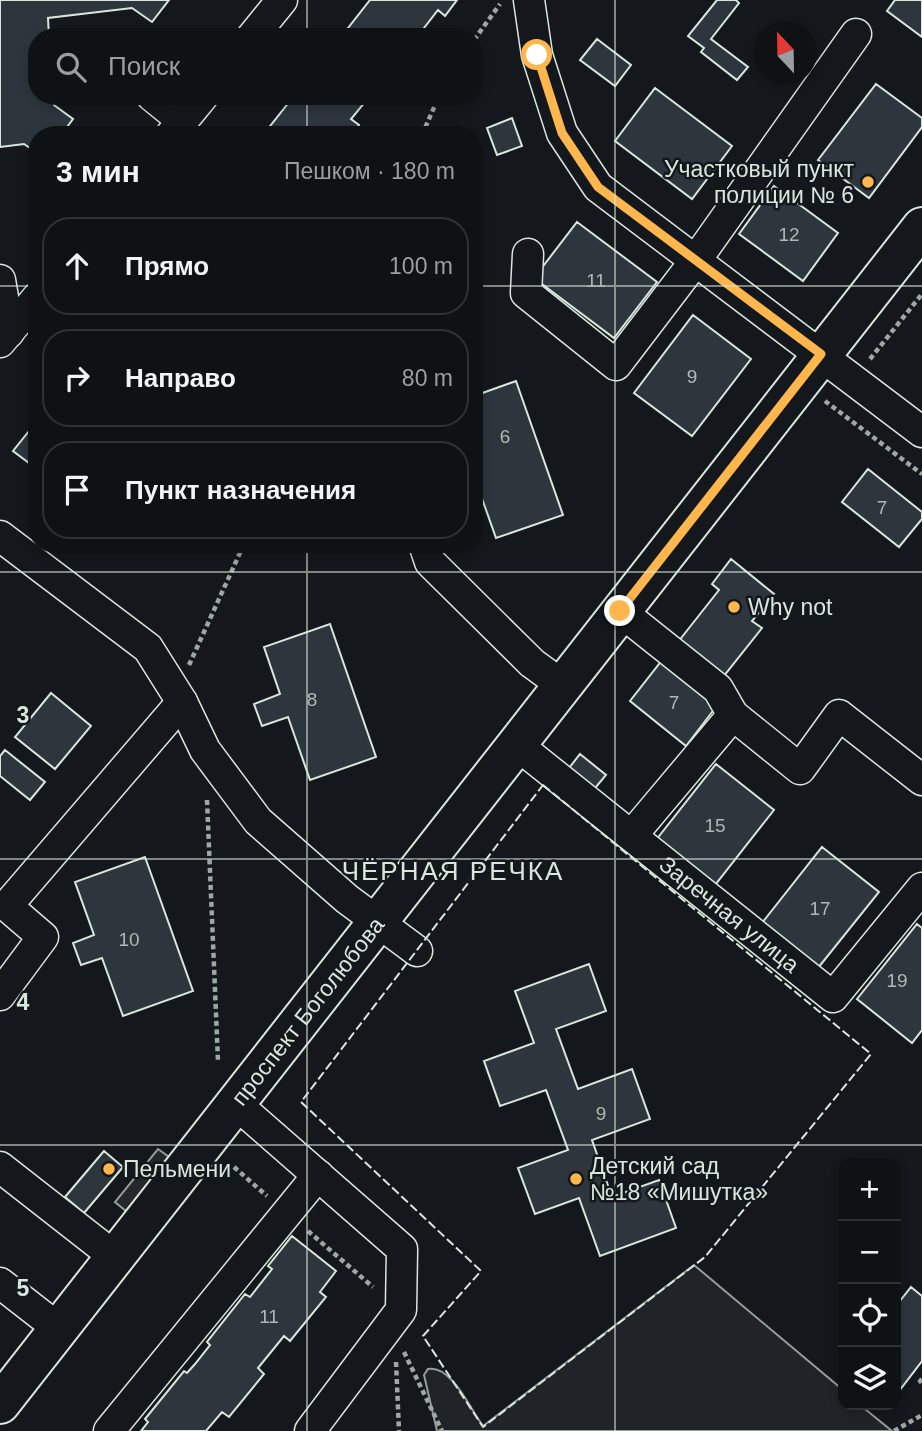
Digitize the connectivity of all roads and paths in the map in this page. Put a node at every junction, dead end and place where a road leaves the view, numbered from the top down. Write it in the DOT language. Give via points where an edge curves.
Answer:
graph roads {
  1 [pos="282,0"];
  2 [pos="503,0"];
  3 [pos="529,0"];
  4 [pos="259,28"];
  5 [pos="483,28"];
  6 [pos="856,34"];
  7 [pos="159,105"];
  8 [pos="196,105"];
  9 [pos="435,105"];
  10 [pos="175,126"];
  11 [pos="179,126"];
  12 [pos="426,126"];
  13 [pos="922,227"];
  14 [pos="528,254"];
  15 [pos="696,260"];
  16 [pos="0,280"];
  17 [pos="922,293"];
  18 [pos="28,309"];
  19 [pos="4,337"];
  20 [pos="821,354"];
  21 [pos="853,379"];
  22 [pos="922,432"];
  23 [pos="922,474"];
  24 [pos="0,536"];
  25 [pos="240,553"];
  26 [pos="427,553"];
  27 [pos="620,611"];
  28 [pos="562,685"];
  29 [pos="182,702"];
  30 [pos="733,715"];
  31 [pos="516,744"];
  32 [pos="205,750"];
  33 [pos="922,780"];
  34 [pos="632,835"];
  35 [pos="922,888"];
  36 [pos="3,903"];
  37 [pos="378,921"];
  38 [pos="417,951"];
  39 [pos="0,995"];
  40 [pos="218,1061"];
  41 [pos="234,1103"];
  42 [pos="0,1167"];
  43 [pos="234,1167"];
  44 [pos="318,1175"];
  45 [pos="286,1212"];
  46 [pos="115,1257"];
  47 [pos="0,1283"];
  48 [pos="401,1310"];
  49 [pos="59,1329"];
  50 [pos="396,1357"];
  51 [pos="0,1404"];
  52 [pos="922,1415"];
  53 [pos="109,1431"];
  54 [pos="310,1431"];
  55 [pos="399,1431"];
  56 [pos="442,1431"];
  57 [pos="894,1431"];
  1 -- 4 [label="street"];
  2 -- 5 [label="path"];
  3 -- 15 [label="street" via="537,55 562,133 598,187"];
  6 -- 15 [label="street"];
  7 -- 10 [label="street"];
  8 -- 11 [label="street"];
  9 -- 12 [label="path"];
  13 -- 20 [label="main road, проспект Боголюбова"];
  14 -- 15 [label="street" via="526,293 615,365"];
  15 -- 20 [label="street"];
  16 -- 19 [label="street"];
  17 -- 21 [label="path"];
  18 -- 19 [label="street"];
  20 -- 21 [label="street"];
  20 -- 27 [label="main road, проспект Боголюбова"];
  21 -- 22 [label="street"];
  21 -- 23 [label="path" via="832,406"];
  24 -- 29 [label="street" via="148,648"];
  25 -- 29 [label="path" via="187,670"];
  26 -- 28 [label="street" via="430,562 532,663"];
  27 -- 28 [label="main road, проспект Боголюбова"];
  27 -- 30 [label="street" via="718,689"];
  28 -- 31 [label="main road, проспект Боголюбова"];
  29 -- 32 [label="street"];
  29 -- 36 [label="street"];
  30 -- 33 [label="street" via="800,769 839,715"];
  30 -- 34 [label="street"];
  31 -- 34 [label="street, Заречная улица"];
  31 -- 37 [label="main road, проспект Боголюбова"];
  32 -- 37 [label="street" via="258,821"];
  32 -- 40 [label="path"];
  34 -- 35 [label="street, Заречная улица" via="833,997"];
  36 -- 39 [label="street" via="43,937"];
  37 -- 38 [label="street"];
  37 -- 41 [label="main road, проспект Боголюбова"];
  41 -- 44 [label="street"];
  41 -- 46 [label="main road, проспект Боголюбова"];
  42 -- 46 [label="street"];
  43 -- 45 [label="path"];
  44 -- 45 [label="street"];
  44 -- 48 [label="street" via="402,1249"];
  45 -- 48 [label="path"];
  45 -- 53 [label="street"];
  46 -- 49 [label="main road, проспект Боголюбова"];
  47 -- 49 [label="street"];
  48 -- 54 [label="street"];
  48 -- 56 [label="path" via="395,1332"];
  49 -- 51 [label="main road, проспект Боголюбова"];
  50 -- 55 [label="path"];
  52 -- 57 [label="path"];
}
